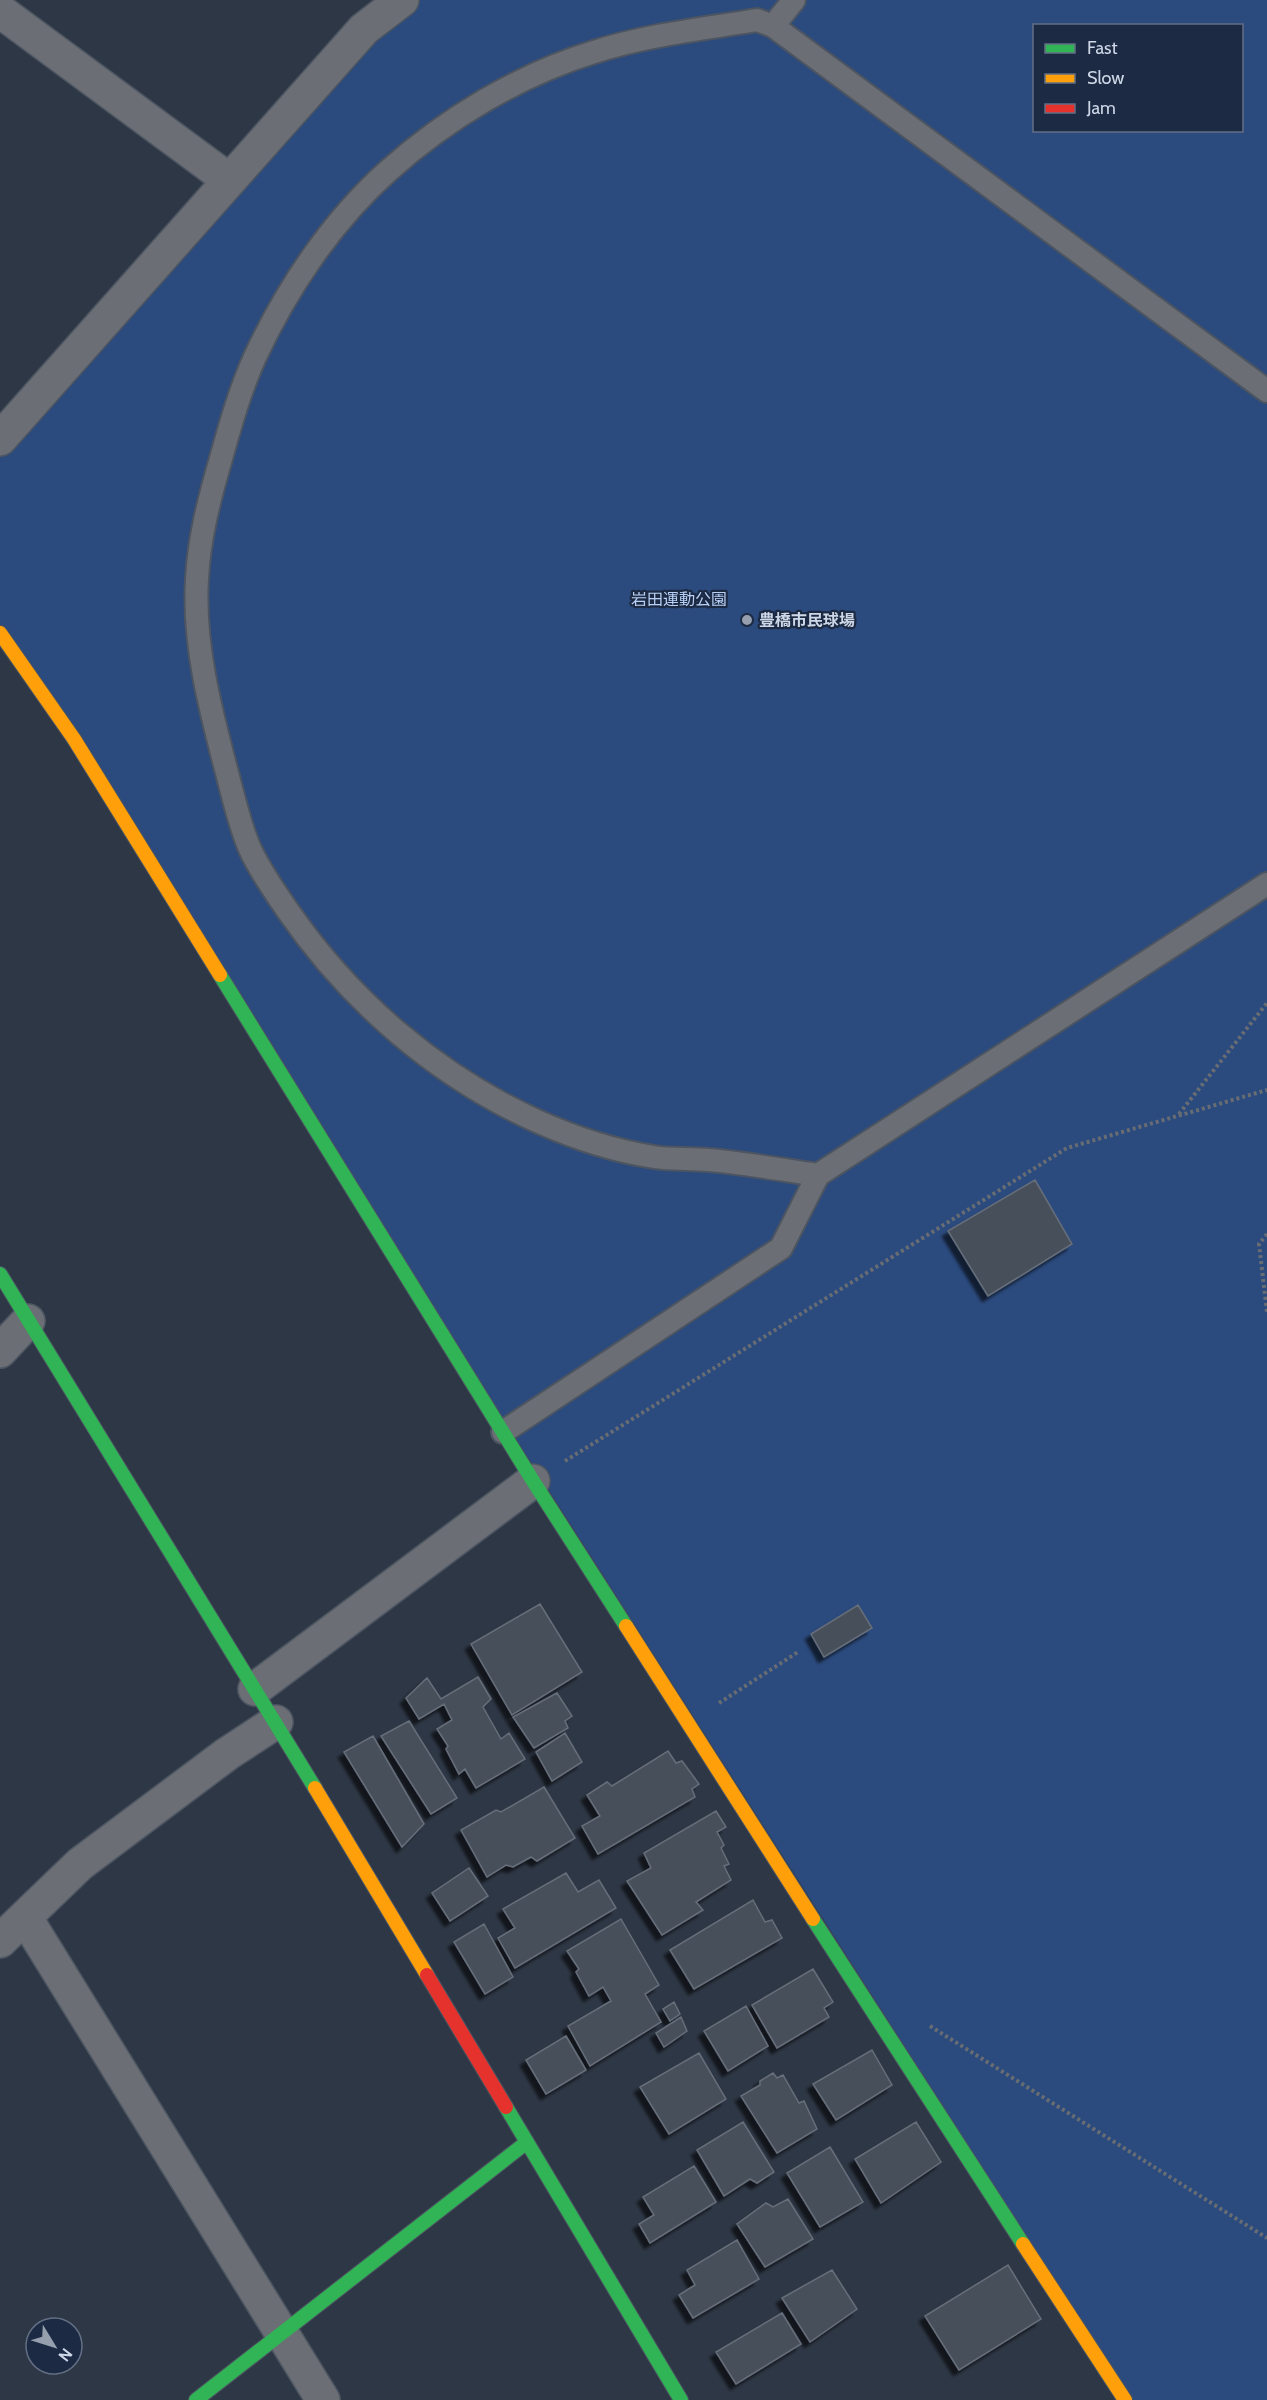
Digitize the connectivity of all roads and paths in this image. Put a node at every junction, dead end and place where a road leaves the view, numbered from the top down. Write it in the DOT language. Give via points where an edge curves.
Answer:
graph roads {
  1 [pos="402,0"];
  2 [pos="794,0"];
  3 [pos="0,11"];
  4 [pos="773,26"];
  5 [pos="229,180"];
  6 [pos="1267,391"];
  7 [pos="0,439"];
  8 [pos="0,633"];
  9 [pos="1267,884"];
  10 [pos="1267,1002"];
  11 [pos="1267,1090"];
  12 [pos="1178,1114"];
  13 [pos="818,1175"];
  14 [pos="1267,1234"];
  15 [pos="0,1274"];
  16 [pos="1267,1312"];
  17 [pos="28,1321"];
  18 [pos="0,1351"];
  19 [pos="503,1432"];
  20 [pos="534,1481"];
  21 [pos="798,1652"];
  22 [pos="255,1689"];
  23 [pos="276,1722"];
  24 [pos="688,1723"];
  25 [pos="25,1917"];
  26 [pos="0,1941"];
  27 [pos="869,2007"];
  28 [pos="526,2142"];
  29 [pos="1267,2238"];
  30 [pos="282,2332"];
  31 [pos="196,2400"];
  32 [pos="323,2400"];
  33 [pos="681,2400"];
  34 [pos="1125,2400"];
  1 -- 5 [label="street" via="364,29"];
  2 -- 4 [label="lane"];
  3 -- 5 [label="street"];
  4 -- 6 [label="lane"];
  4 -- 13 [label="lane" via="757,20 640,40 596,51 515,82 440,130 389,169 357,201 314,254 283,304 239,399 200,538 196,621 213,718 250,848 300,928 333,972 369,1007 454,1074 513,1109 579,1137 655,1157"];
  5 -- 7 [label="street"];
  8 -- 19 [label="street" via="74,739"];
  9 -- 13 [label="lane"];
  10 -- 12 [label="path"];
  11 -- 12 [label="path"];
  12 -- 20 [label="path" via="1067,1148"];
  13 -- 19 [label="lane" via="781,1248"];
  14 -- 16 [label="path" via="1259,1244"];
  15 -- 17 [label="street"];
  17 -- 18 [label="street"];
  17 -- 22 [label="street"];
  19 -- 20 [label="street"];
  20 -- 22 [label="street"];
  20 -- 24 [label="street"];
  21 -- 24 [label="path"];
  22 -- 23 [label="street"];
  23 -- 25 [label="street" via="226,1754 80,1864"];
  23 -- 28 [label="street"];
  24 -- 27 [label="street"];
  25 -- 26 [label="street"];
  25 -- 30 [label="street"];
  27 -- 29 [label="path" via="902,2008"];
  27 -- 34 [label="street"];
  28 -- 30 [label="street"];
  28 -- 33 [label="street"];
  30 -- 31 [label="street"];
  30 -- 32 [label="street"];
}
